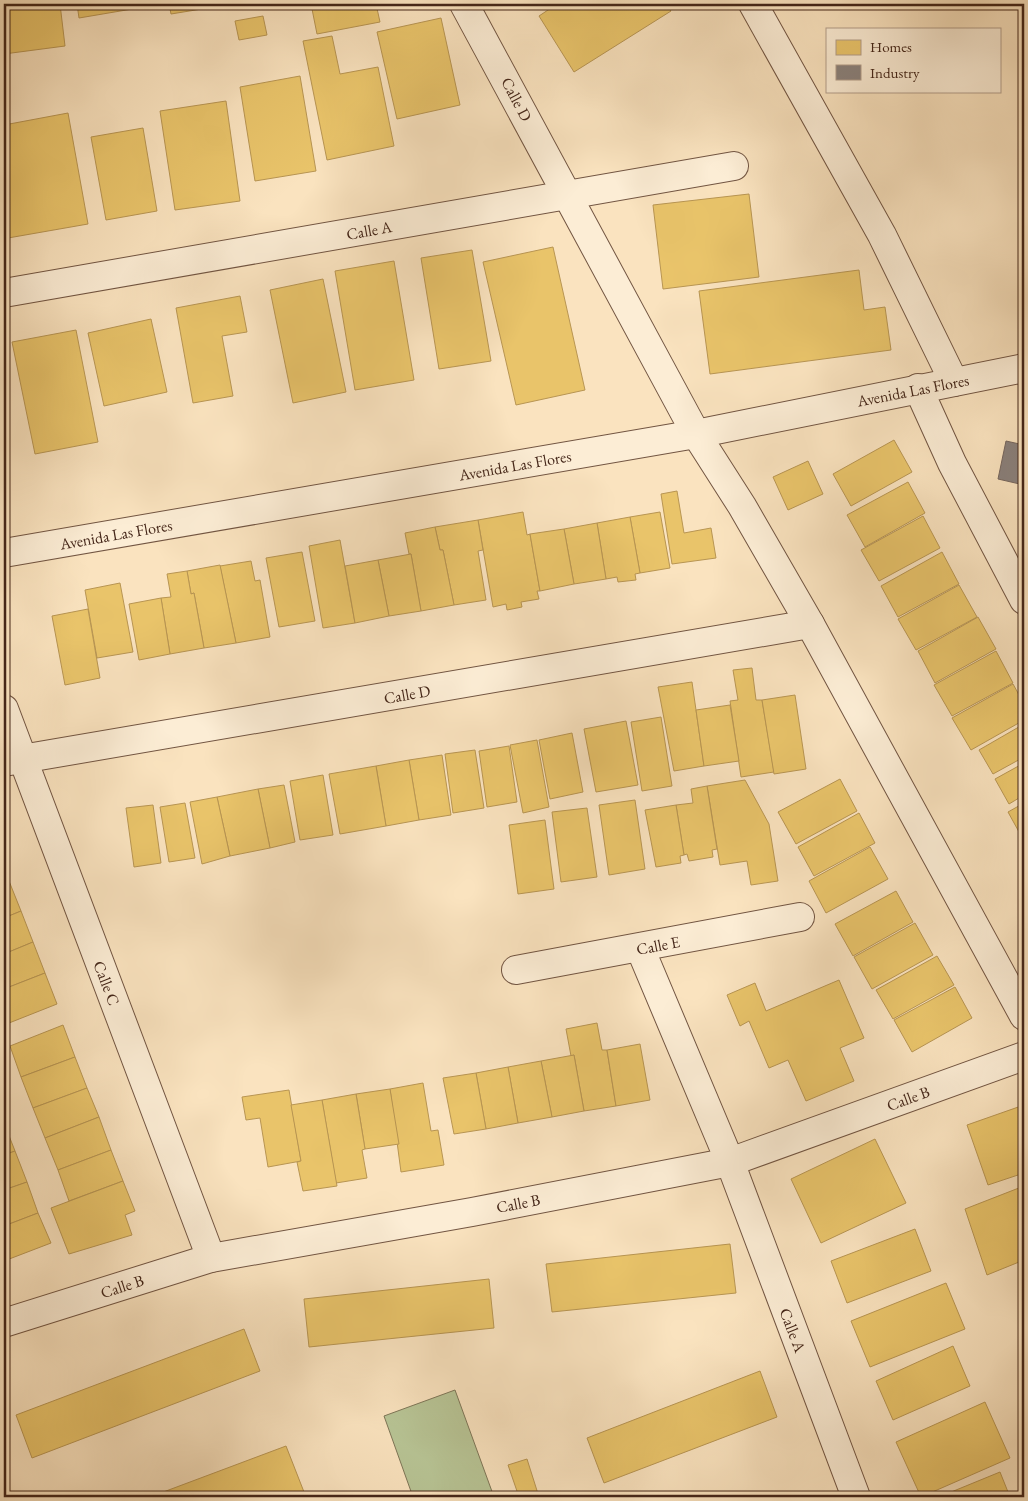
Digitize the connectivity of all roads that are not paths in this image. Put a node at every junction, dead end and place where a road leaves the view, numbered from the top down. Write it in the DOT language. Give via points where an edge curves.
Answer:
graph roads {
  1 [pos="464,4"];
  2 [pos="752,4"];
  3 [pos="734,166"];
  4 [pos="569,196"];
  5 [pos="4,294"];
  6 [pos="1024,368"];
  7 [pos="954,382"];
  8 [pos="918,388"];
  9 [pos="696,434"];
  10 [pos="4,553"];
  11 [pos="1024,600"];
  12 [pos="810,624"];
  13 [pos="4,709"];
  14 [pos="13,761"];
  15 [pos="800,918"];
  16 [pos="640,948"];
  17 [pos="516,970"];
  18 [pos="1024,1016"];
  19 [pos="1024,1056"];
  20 [pos="730,1162"];
  21 [pos="211,1258"];
  22 [pos="4,1323"];
  23 [pos="856,1497"];
  1 -- 4 [label="street, Calle D"];
  2 -- 7 [label="street" via="882,235"];
  3 -- 4 [label="street, Calle A"];
  4 -- 5 [label="street, Calle A"];
  4 -- 9 [label="street, Calle D"];
  6 -- 7 [label="street, Avenida Las Flores"];
  7 -- 8 [label="street, Avenida Las Flores"];
  8 -- 9 [label="street, Avenida Las Flores"];
  8 -- 11 [label="street" via="952,463"];
  9 -- 10 [label="street, Avenida Las Flores"];
  9 -- 12 [label="street, Calle D"];
  12 -- 14 [label="street, Calle D"];
  12 -- 18 [label="street, Calle D"];
  13 -- 14 [label="street, Calle C"];
  14 -- 21 [label="street, Calle C"];
  15 -- 16 [label="street, Calle E"];
  16 -- 17 [label="street, Calle E"];
  16 -- 20 [label="street, Calle A"];
  19 -- 20 [label="street, Calle B"];
  20 -- 21 [label="street, Calle B"];
  20 -- 23 [label="street, Calle A"];
  21 -- 22 [label="street, Calle B"];
}
